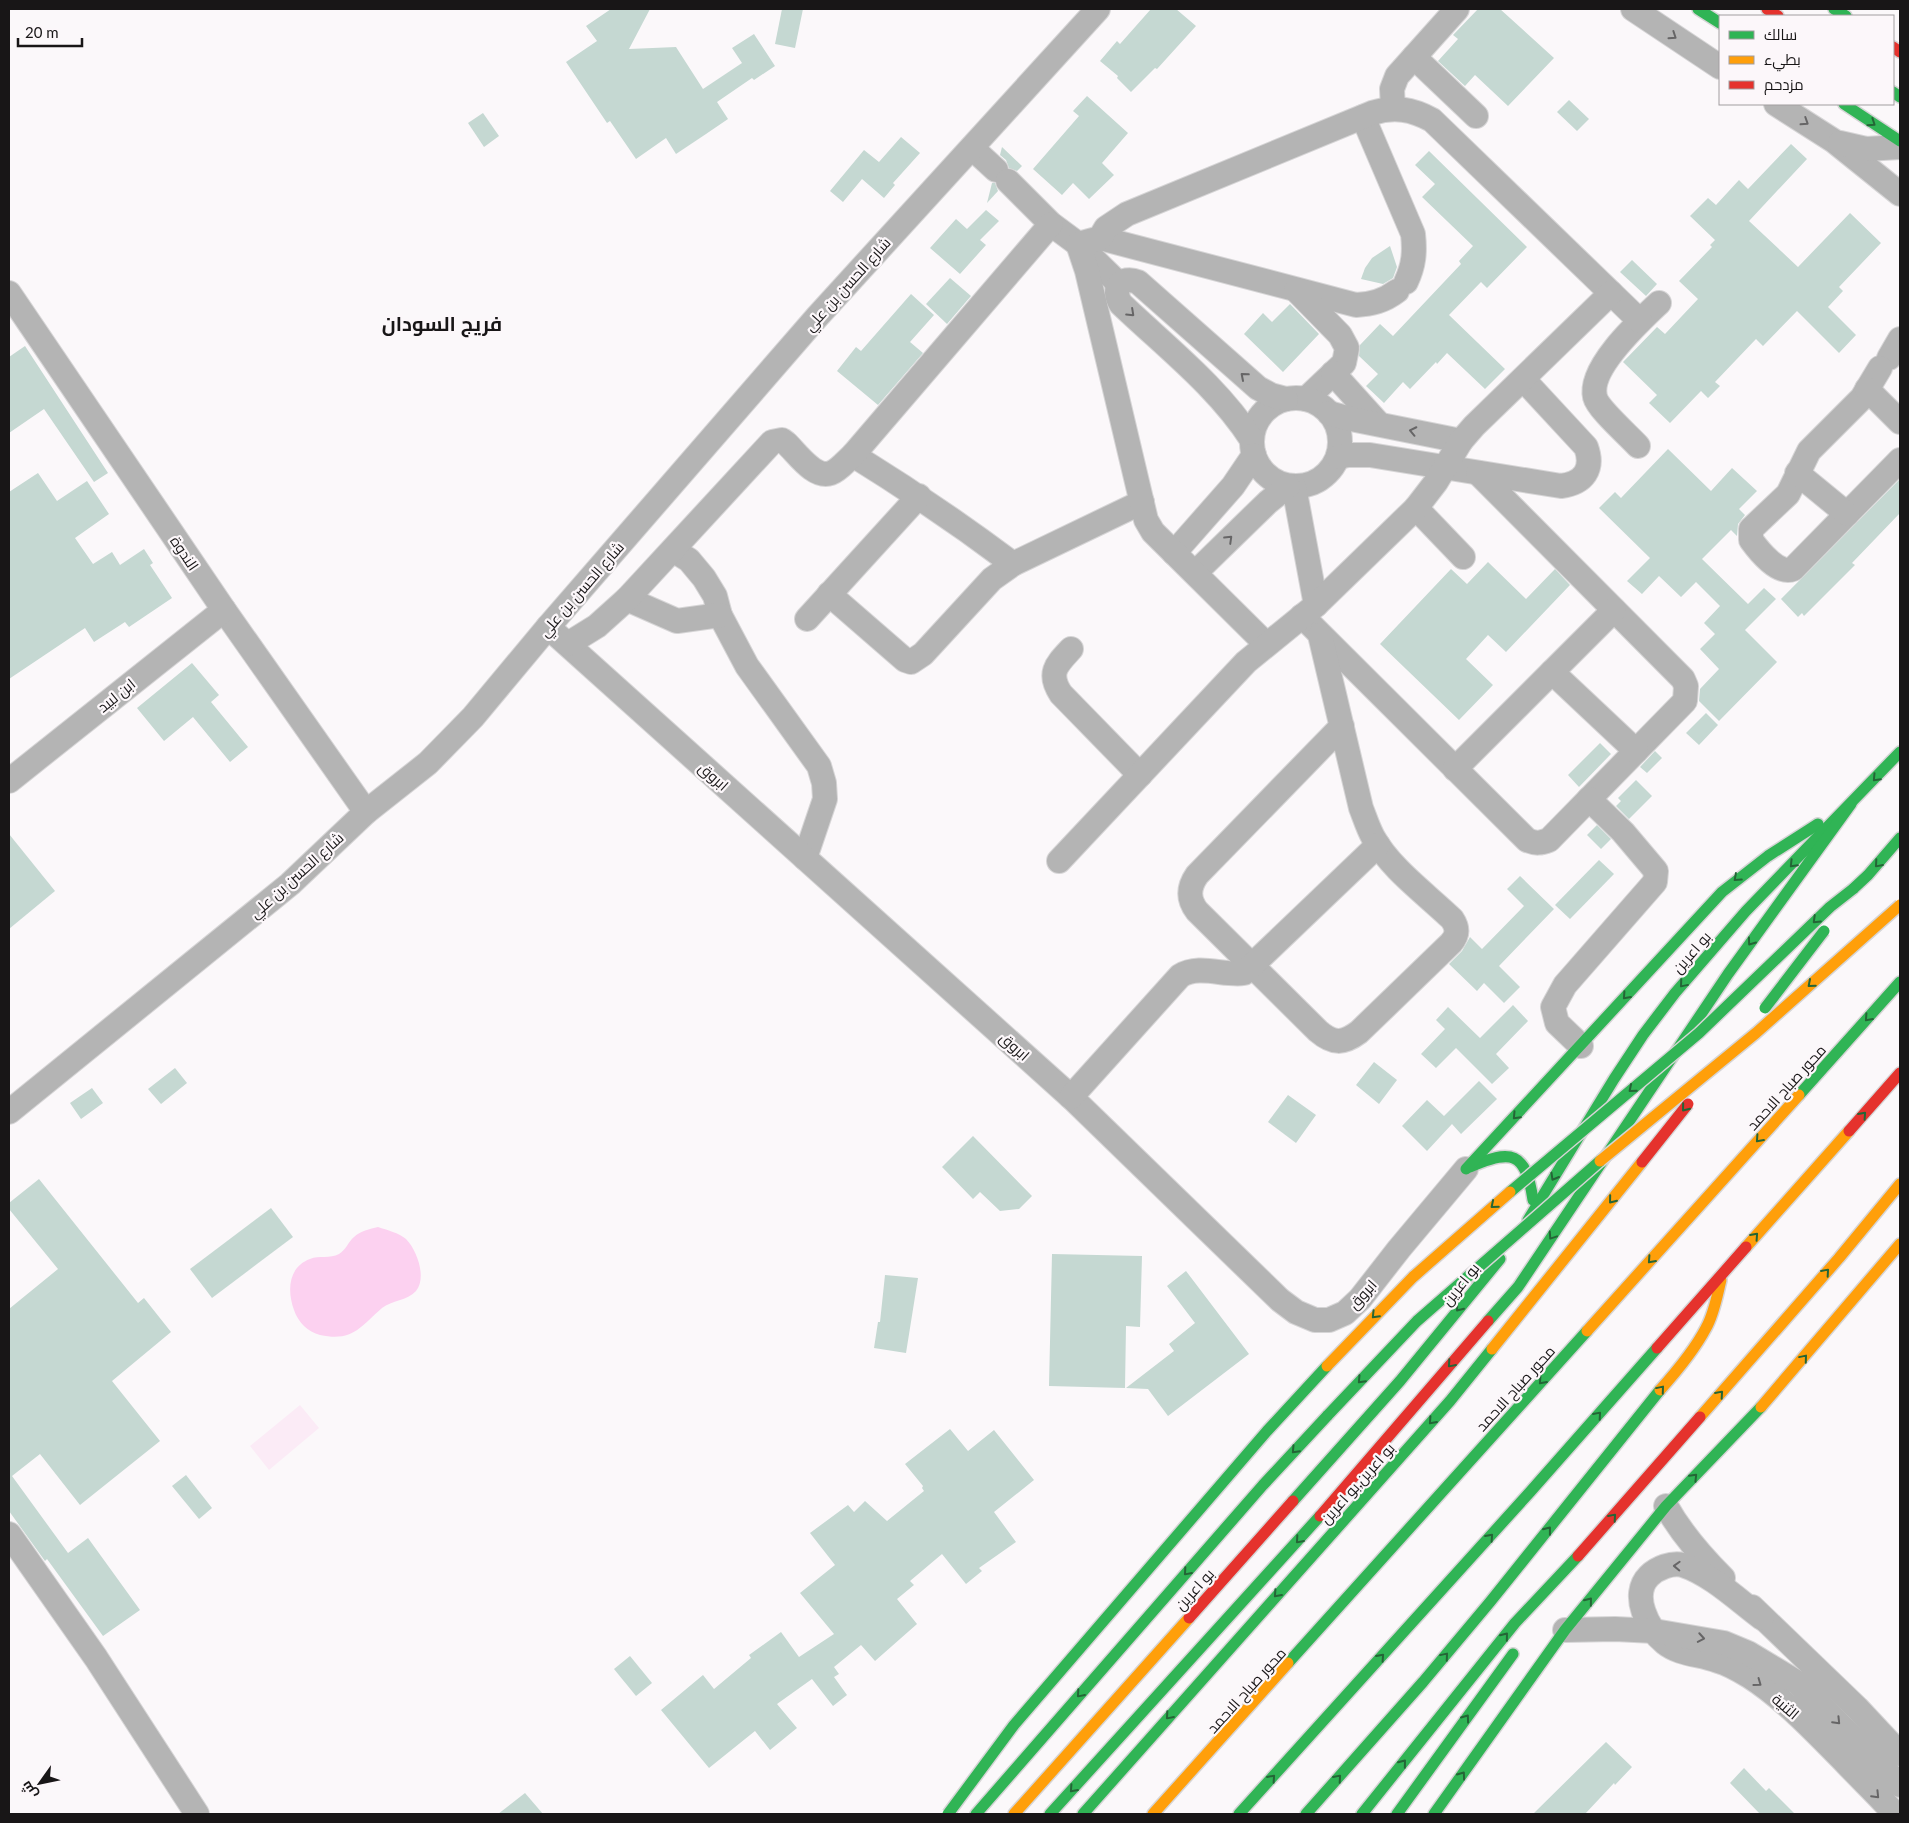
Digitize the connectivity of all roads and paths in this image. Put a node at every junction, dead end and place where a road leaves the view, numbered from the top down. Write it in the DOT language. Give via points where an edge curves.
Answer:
graph roads {
  1 [pos="1098,9"];
  2 [pos="1457,9"];
  3 [pos="1633,9"];
  4 [pos="1698,9"];
  5 [pos="1719,22"];
  6 [pos="1414,57"];
  7 [pos="1719,66"];
  8 [pos="1778,105"];
  9 [pos="1845,105"];
  10 [pos="1393,109"];
  11 [pos="1476,116"];
  12 [pos="1363,117"];
  13 [pos="1834,141"];
  14 [pos="972,148"];
  15 [pos="1900,151"];
  16 [pos="1900,194"];
  17 [pos="1051,224"];
  18 [pos="1089,241"];
  19 [pos="1119,284"];
  20 [pos="1295,288"];
  21 [pos="9,293"];
  22 [pos="1611,293"];
  23 [pos="1659,303"];
  24 [pos="1640,321"];
  25 [pos="1890,355"];
  26 [pos="1334,373"];
  27 [pos="1523,379"];
  28 [pos="1868,389"];
  29 [pos="1296,399"];
  30 [pos="1329,412"];
  31 [pos="1607,413"];
  32 [pos="1900,422"];
  33 [pos="1379,424"];
  34 [pos="1578,439"];
  35 [pos="1461,441"];
  36 [pos="1638,446"];
  37 [pos="1253,448"];
  38 [pos="853,455"];
  39 [pos="1338,457"];
  40 [pos="1900,460"];
  41 [pos="1444,468"];
  42 [pos="1478,473"];
  43 [pos="1797,473"];
  44 [pos="1291,486"];
  45 [pos="919,496"];
  46 [pos="1142,502"];
  47 [pos="1416,508"];
  48 [pos="1847,514"];
  49 [pos="673,550"];
  50 [pos="1174,553"];
  51 [pos="1463,557"];
  52 [pos="1012,564"];
  53 [pos="1194,573"];
  54 [pos="829,594"];
  55 [pos="627,599"];
  56 [pos="224,610"];
  57 [pos="1309,610"];
  58 [pos="1614,610"];
  59 [pos="720,616"];
  60 [pos="807,619"];
  61 [pos="548,627"];
  62 [pos="1320,635"];
  63 [pos="568,644"];
  64 [pos="1266,644"];
  65 [pos="1071,649"];
  66 [pos="1552,672"];
  67 [pos="1342,726"];
  68 [pos="1636,751"];
  69 [pos="1900,752"];
  70 [pos="1455,769"];
  71 [pos="1140,775"];
  72 [pos="9,780"];
  73 [pos="1590,799"];
  74 [pos="1851,804"];
  75 [pos="366,812"];
  76 [pos="1900,838"];
  77 [pos="1378,845"];
  78 [pos="805,858"];
  79 [pos="1059,861"];
  80 [pos="1853,889"];
  81 [pos="1900,906"];
  82 [pos="1253,965"];
  83 [pos="1900,982"];
  84 [pos="1581,1046"];
  85 [pos="1900,1073"];
  86 [pos="1071,1097"];
  87 [pos="9,1112"];
  88 [pos="1466,1169"];
  89 [pos="1900,1184"];
  90 [pos="1534,1212"];
  91 [pos="1900,1244"];
  92 [pos="1723,1273"];
  93 [pos="1666,1506"];
  94 [pos="9,1534"];
  95 [pos="1581,1553"];
  96 [pos="1550,1603"];
  97 [pos="1762,1618"];
  98 [pos="1565,1630"];
  99 [pos="1654,1631"];
  100 [pos="1518,1648"];
  101 [pos="1900,1754"];
  102 [pos="1900,1785"];
  103 [pos="197,1814"];
  104 [pos="948,1814"];
  105 [pos="976,1814"];
  106 [pos="1014,1814"];
  107 [pos="1050,1814"];
  108 [pos="1083,1814"];
  109 [pos="1153,1814"];
  110 [pos="1240,1814"];
  111 [pos="1306,1814"];
  112 [pos="1362,1814"];
  113 [pos="1397,1814"];
  114 [pos="1434,1814"];
  115 [pos="1895,1814"];
  1 -- 14 [label="street, شارع الحسن بن علي"];
  2 -- 6 [label="street"];
  3 -- 7 [label="street, one-way"];
  4 -- 5 [label="main road"];
  6 -- 10 [label="street" via="1394,82"];
  6 -- 11 [label="street"];
  8 -- 13 [label="street, one-way"];
  9 -- 15 [label="main road, one-way"];
  10 -- 12 [label="street"];
  10 -- 22 [label="street" via="1407,110 1432,120"];
  12 -- 18 [label="street" via="1127,214"];
  12 -- 20 [label="street" via="1413,234 1415,252 1412,269 1390,296 1373,304 1356,305"];
  13 -- 15 [label="street" via="1866,149"];
  13 -- 16 [label="street"];
  14 -- 17 [label="street"];
  14 -- 61 [label="street, شارع الحسن بن علي" via="817,316"];
  17 -- 18 [label="street"];
  17 -- 38 [label="street"];
  18 -- 19 [label="street"];
  18 -- 20 [label="street"];
  18 -- 46 [label="street" via="1087,271"];
  29 -- 19 [label="street, one-way" via="1271,395 1252,383 1138,282 1132,279"];
  19 -- 37 [label="street, one-way" via="1116,290 1121,304 1214,392 1234,415"];
  20 -- 26 [label="street" via="1345,341 1344,363"];
  21 -- 56 [label="street, الندوة"];
  22 -- 24 [label="street"];
  22 -- 27 [label="street"];
  23 -- 24 [label="street"];
  24 -- 31 [label="street" via="1610,355 1597,378 1595,397"];
  25 -- 28 [label="street"];
  26 -- 29 [label="street"];
  26 -- 33 [label="street"];
  27 -- 34 [label="street"];
  27 -- 35 [label="street"];
  28 -- 32 [label="street"];
  28 -- 43 [label="street" via="1809,451"];
  29 -- 30 [label="street" via="1315,402"];
  29 -- 37 [label="street" via="1272,404 1262,414 1254,426"];
  30 -- 33 [label="street"];
  30 -- 39 [label="street" via="1337,426"];
  31 -- 34 [label="street"];
  31 -- 36 [label="street"];
  35 -- 33 [label="street, one-way"];
  34 -- 42 [label="street" via="1590,456 1589,466 1579,481 1570,485"];
  35 -- 41 [label="street"];
  37 -- 44 [label="street" via="1261,469 1273,480"];
  37 -- 50 [label="street" via="1233,486"];
  38 -- 45 [label="street"];
  38 -- 49 [label="street" via="833,472 820,473 782,440 772,442"];
  39 -- 41 [label="street" via="1370,455"];
  39 -- 44 [label="street" via="1331,470 1320,479 1308,485"];
  40 -- 48 [label="street"];
  41 -- 42 [label="street"];
  41 -- 47 [label="street"];
  42 -- 58 [label="street"];
  43 -- 48 [label="street"];
  43 -- 48 [label="street" via="1788,494 1754,525 1750,534 1754,544 1778,569 1788,571 1797,566"];
  53 -- 44 [label="street, one-way" via="1268,502"];
  44 -- 57 [label="street"];
  45 -- 52 [label="street"];
  45 -- 54 [label="street"];
  46 -- 50 [label="street" via="1153,532"];
  46 -- 52 [label="street"];
  47 -- 51 [label="street"];
  47 -- 57 [label="street"];
  49 -- 55 [label="street"];
  49 -- 59 [label="street" via="689,560 704,578 715,596"];
  50 -- 53 [label="street"];
  52 -- 54 [label="street" via="992,578 923,654 911,662"];
  53 -- 64 [label="street"];
  54 -- 60 [label="street"];
  55 -- 59 [label="street" via="677,621"];
  55 -- 63 [label="street" via="597,626"];
  56 -- 72 [label="street, ابن لبيد"];
  56 -- 75 [label="street, الندوة"];
  57 -- 62 [label="street"];
  57 -- 64 [label="street"];
  58 -- 66 [label="street"];
  58 -- 68 [label="street" via="1686,686 1685,701"];
  59 -- 78 [label="street" via="747,666 819,766 825,800"];
  61 -- 63 [label="street, ابروق"];
  61 -- 75 [label="street, شارع الحسن بن علي" via="448,743"];
  62 -- 67 [label="street"];
  62 -- 70 [label="street"];
  63 -- 78 [label="street, ابروق"];
  64 -- 71 [label="street"];
  65 -- 71 [label="street" via="1057,664 1056,687"];
  66 -- 68 [label="street"];
  66 -- 70 [label="street"];
  67 -- 77 [label="street" via="1361,808"];
  67 -- 82 [label="street" via="1191,883 1191,903 1197,911"];
  68 -- 73 [label="street"];
  69 -- 74 [label="main road, بو اعرين, one-way"];
  70 -- 73 [label="street" via="1527,840 1534,843 1549,840"];
  71 -- 79 [label="street"];
  73 -- 84 [label="street" via="1656,871 1655,882 1565,985 1553,1007 1557,1023"];
  74 -- 84 [label="main road, one-way" via="1776,849 1722,892"];
  74 -- 90 [label="main road, بو اعرين, one-way" via="1746,911 1675,993 1614,1079"];
  74 -- 107 [label="main road, one-way" via="1728,974 1518,1287 1286,1555"];
  75 -- 87 [label="street, شارع الحسن بن علي" via="290,884"];
  76 -- 80 [label="main road, one-way"];
  77 -- 82 [label="street"];
  77 -- 82 [label="street" via="1452,919 1457,932 1450,944 1359,1032 1350,1039 1327,1039"];
  78 -- 86 [label="street, ابروق"];
  80 -- 104 [label="main road, one-way, bridge" via="1824,912 1699,1033 1453,1240 1359,1331 1267,1431 1014,1725"];
  80 -- 108 [label="main road, بو اعرين,بو اعرين, one-way, bridge" via="1806,956 1450,1401"];
  81 -- 105 [label="main road, one-way, bridge" via="1417,1321 1263,1484"];
  82 -- 86 [label="street" via="1244,973 1233,975 1193,971 1180,976"];
  83 -- 109 [label="main road, محور صباح الاحمد, one-way"];
  84 -- 88 [label="main road, one-way"];
  92 -- 85 [label="main road, one-way"];
  86 -- 88 [label="street, ابروق" via="1280,1300 1315,1320 1329,1320 1345,1313 1360,1299"];
  88 -- 90 [label="main road" via="1492,1158 1507,1156 1519,1161 1531,1185"];
  95 -- 89 [label="main road, one-way"];
  90 -- 106 [label="main road, بو اعرين, one-way" via="1501,1258 1400,1381"];
  93 -- 91 [label="main road, one-way" via="1752,1417"];
  110 -- 92 [label="main road, one-way"];
  111 -- 92 [label="main road, one-way" via="1423,1682 1683,1363 1707,1327"];
  93 -- 97 [label="street, الثنية" via="1678,1528"];
  98 -- 93 [label="main road, one-way"];
  94 -- 103 [label="street" via="96,1658"];
  95 -- 96 [label="main road"];
  112 -- 95 [label="main road, one-way" via="1516,1623"];
  97 -- 99 [label="street, الثنية, one-way" via="1703,1574 1682,1564 1664,1566 1649,1576 1641,1588 1643,1610"];
  97 -- 101 [label="street, الثنية" via="1857,1708"];
  98 -- 99 [label="street, الثنية"];
  114 -- 98 [label="main road, one-way"];
  99 -- 102 [label="street, الثنية, one-way" via="1724,1643 1748,1653 1798,1683"];
  99 -- 115 [label="street, الثنية, one-way" via="1673,1648 1718,1660 1769,1691 1808,1725"];
  113 -- 100 [label="main road, one-way"];
}
